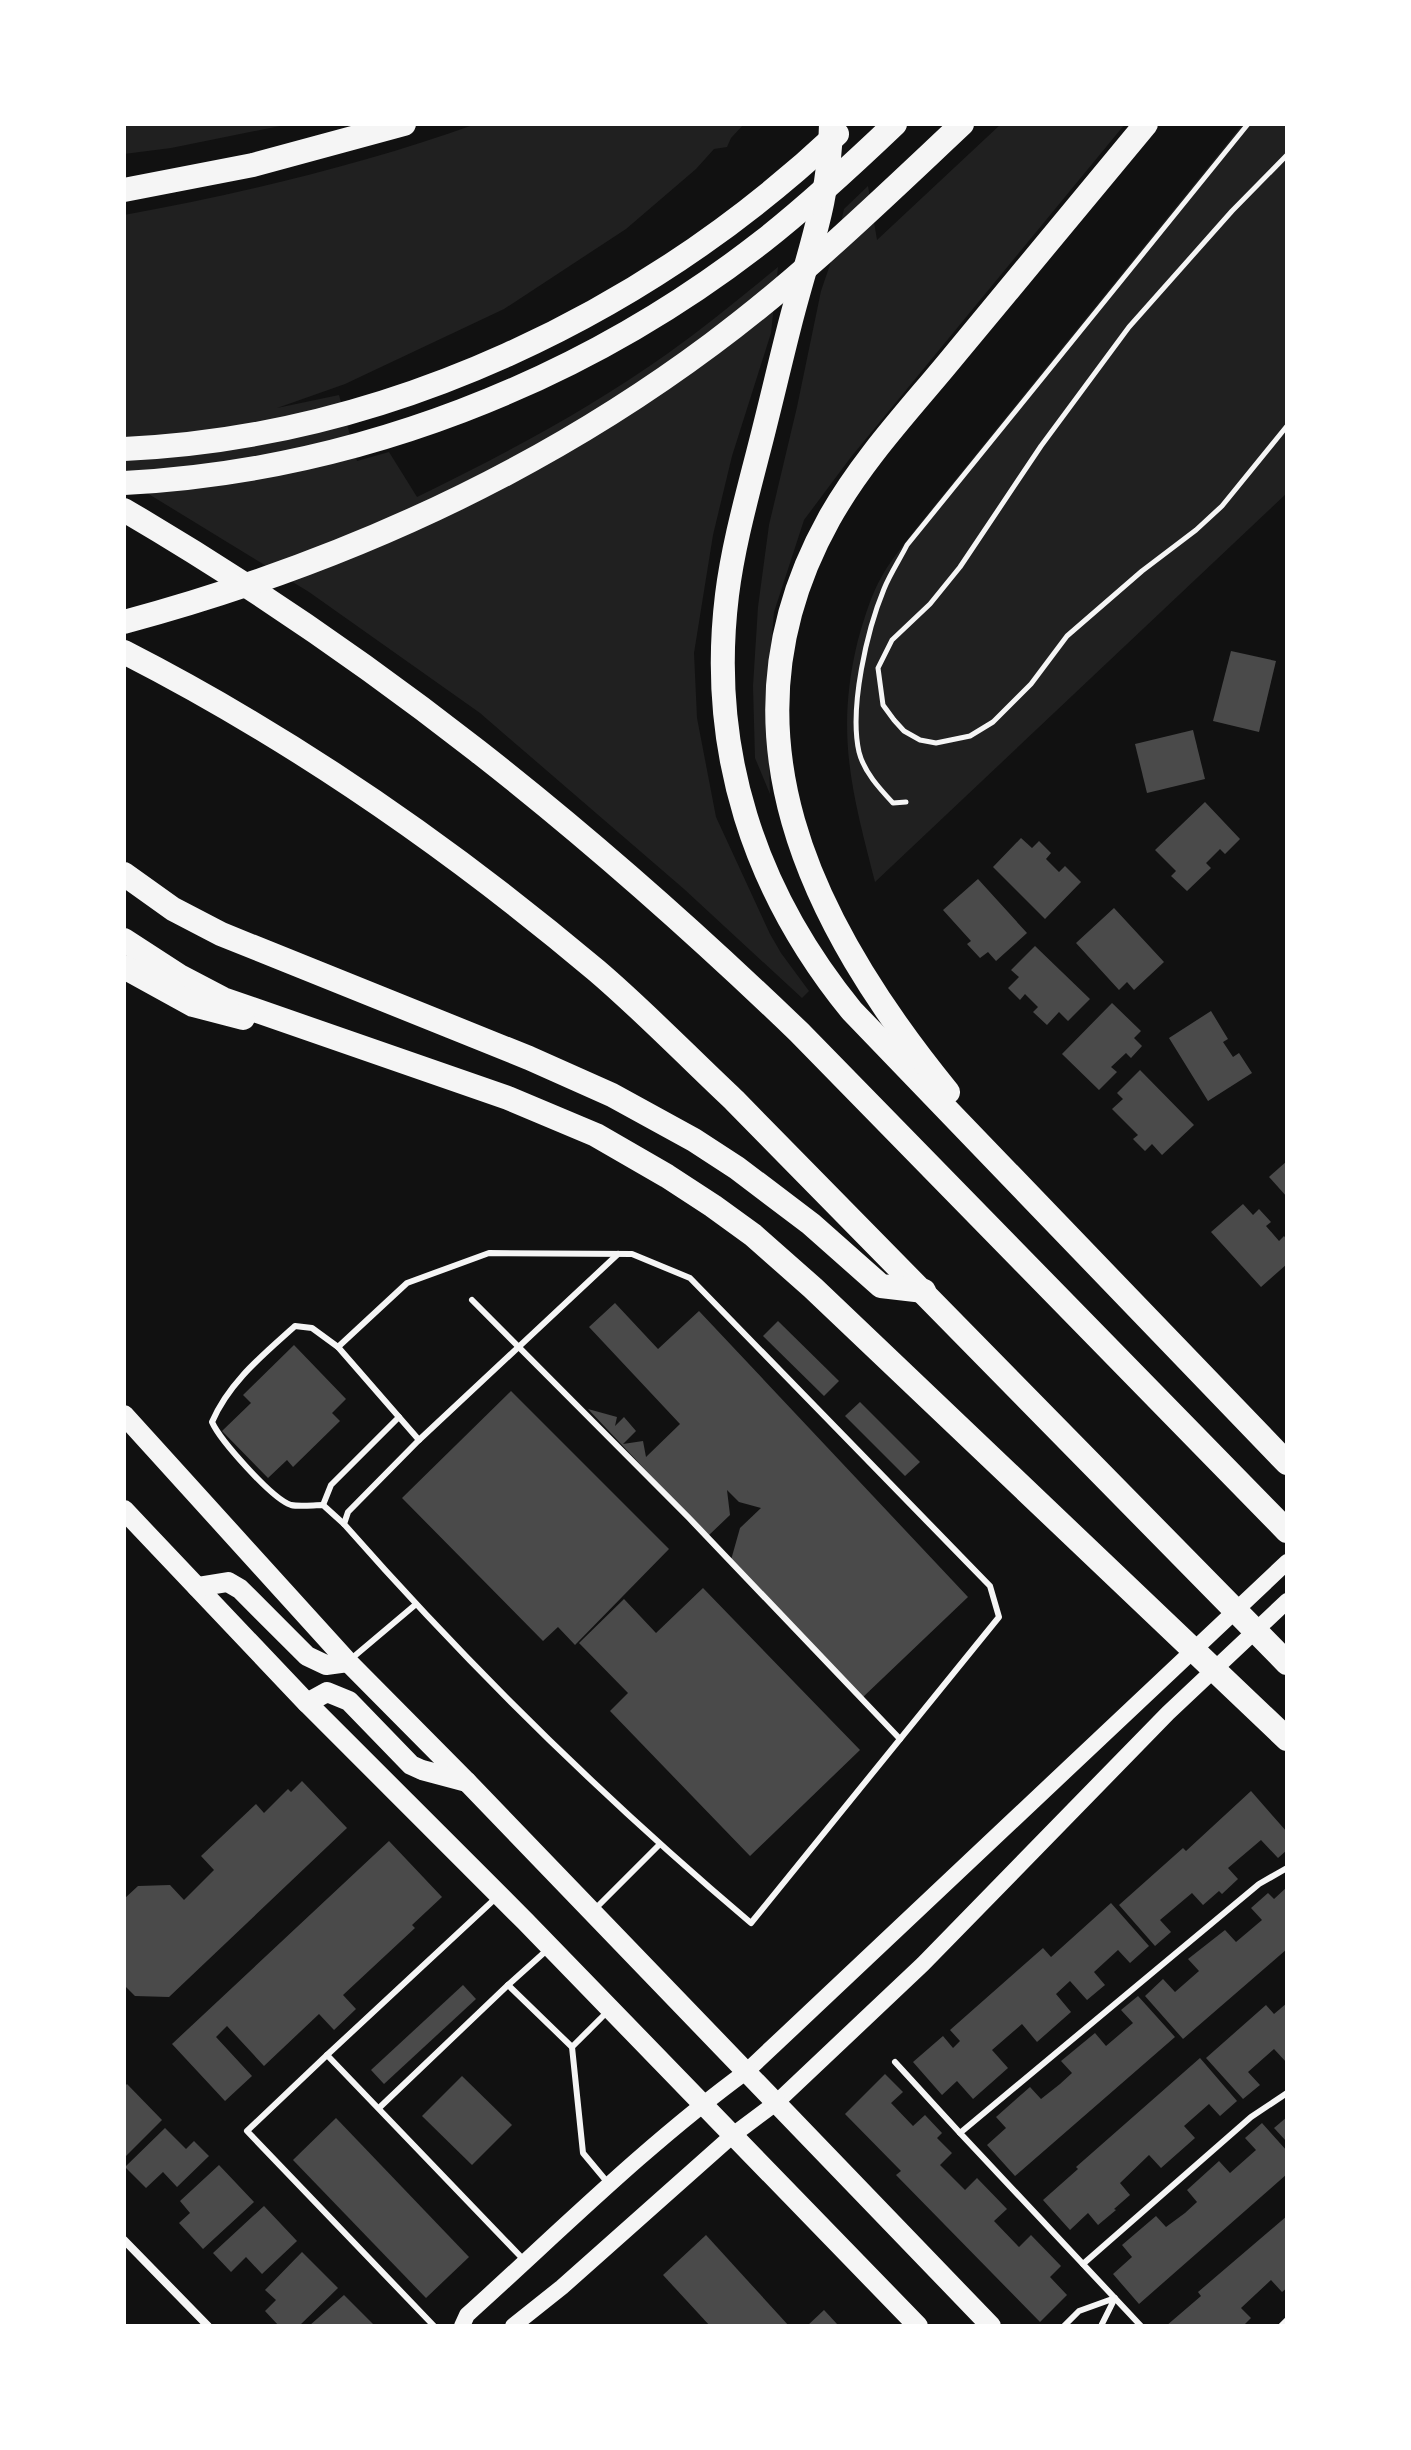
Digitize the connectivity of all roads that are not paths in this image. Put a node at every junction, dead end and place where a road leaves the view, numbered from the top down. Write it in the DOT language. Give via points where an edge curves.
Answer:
graph roads {
  1 [pos="404,124"];
  2 [pos="831,124"];
  3 [pos="847,124"];
  4 [pos="895,124"];
  5 [pos="962,124"];
  6 [pos="1146,124"];
  7 [pos="124,190"];
  8 [pos="124,449"];
  9 [pos="124,483"];
  10 [pos="124,510"];
  11 [pos="124,622"];
  12 [pos="124,652"];
  13 [pos="124,874"];
  14 [pos="124,940"];
  15 [pos="124,967"];
  16 [pos="331,1036"];
  17 [pos="1033,1197"];
  18 [pos="618,1254"];
  19 [pos="924,1291"];
  20 [pos="472,1300"];
  21 [pos="338,1347"];
  22 [pos="519,1347"];
  23 [pos="124,1415"];
  24 [pos="399,1417"];
  25 [pos="419,1440"];
  26 [pos="1287,1463"];
  27 [pos="323,1505"];
  28 [pos="124,1510"];
  29 [pos="344,1524"];
  30 [pos="1287,1531"];
  31 [pos="1287,1562"];
  32 [pos="197,1587"];
  33 [pos="1287,1601"];
  34 [pos="415,1605"];
  35 [pos="348,1662"];
  36 [pos="1287,1663"];
  37 [pos="307,1703"];
  38 [pos="900,1739"];
  39 [pos="1287,1739"];
  40 [pos="467,1782"];
  41 [pos="659,1845"];
  42 [pos="1287,1868"];
  43 [pos="499,1896"];
  44 [pos="593,1912"];
  45 [pos="550,1948"];
  46 [pos="508,1985"];
  47 [pos="609,2010"];
  48 [pos="572,2047"];
  49 [pos="327,2055"];
  50 [pos="895,2062"];
  51 [pos="747,2071"];
  52 [pos="1287,2093"];
  53 [pos="777,2102"];
  54 [pos="703,2103"];
  55 [pos="379,2108"];
  56 [pos="960,2133"];
  57 [pos="733,2135"];
  58 [pos="610,2186"];
  59 [pos="124,2240"];
  60 [pos="526,2262"];
  61 [pos="1083,2264"];
  62 [pos="1115,2298"];
  63 [pos="1287,2320"];
  64 [pos="208,2326"];
  65 [pos="434,2326"];
  66 [pos="462,2326"];
  67 [pos="513,2326"];
  68 [pos="918,2326"];
  69 [pos="991,2326"];
  70 [pos="1064,2326"];
  71 [pos="1101,2326"];
  72 [pos="1141,2326"];
  73 [pos="1281,2326"];
  1 -- 7 [label="highway" via="253,165"];
  2 -- 17 [label="highway" via="818,228 728,585 724,690 736,783 774,894 823,974 883,1047"];
  3 -- 8 [label="highway" via="774,191 709,240 613,301 504,356 430,386 330,416 236,436"];
  4 -- 9 [label="highway" via="807,206 726,269 630,331 537,379 424,424 311,456 222,473"];
  5 -- 11 [label="highway" via="820,257 726,334 580,433 434,512 342,552"];
  6 -- 17 [label="highway" via="850,484 803,573 780,674 778,734 786,796 828,915 910,1045"];
  10 -- 30 [label="highway" via="288,612 406,695 644,889 799,1032"];
  12 -- 19 [label="highway" via="341,777 503,895 665,1032"];
  13 -- 19 [label="highway" via="221,934 632,1105 763,1186 881,1286"];
  14 -- 16 [label="highway" via="223,999"];
  15 -- 16 [label="highway" via="208,1010"];
  16 -- 39 [label="highway" via="596,1135 753,1235"];
  17 -- 26 [label="highway"];
  18 -- 21 [label="lane" via="489,1253 407,1283"];
  18 -- 22 [label="lane"];
  18 -- 38 [label="lane" via="632,1254 690,1278 990,1586 999,1617"];
  19 -- 36 [label="highway"];
  20 -- 22 [label="lane"];
  21 -- 24 [label="lane"];
  21 -- 27 [label="lane" via="312,1328 295,1326 231,1388 212,1422 217,1434 278,1496 291,1505"];
  22 -- 25 [label="lane"];
  22 -- 38 [label="lane"];
  23 -- 35 [label="main road"];
  24 -- 25 [label="lane"];
  24 -- 27 [label="lane" via="331,1485"];
  25 -- 29 [label="lane" via="348,1512"];
  27 -- 29 [label="lane"];
  28 -- 32 [label="main road"];
  29 -- 34 [label="lane"];
  31 -- 51 [label="main road"];
  32 -- 35 [label="main road" via="228,1582 307,1656 326,1665"];
  32 -- 37 [label="main road"];
  33 -- 53 [label="main road"];
  34 -- 35 [label="lane"];
  34 -- 41 [label="lane"];
  35 -- 40 [label="main road"];
  37 -- 40 [label="main road" via="327,1692 338,1695 411,1765"];
  37 -- 43 [label="main road"];
  38 -- 41 [label="lane" via="751,1923"];
  40 -- 44 [label="main road"];
  41 -- 44 [label="lane"];
  42 -- 56 [label="lane" via="1259,1884"];
  43 -- 45 [label="main road"];
  43 -- 49 [label="lane"];
  44 -- 51 [label="main road"];
  45 -- 46 [label="lane"];
  45 -- 47 [label="main road"];
  46 -- 48 [label="lane"];
  46 -- 55 [label="lane"];
  47 -- 48 [label="lane"];
  47 -- 54 [label="main road"];
  48 -- 58 [label="lane" via="583,2153"];
  49 -- 55 [label="lane"];
  49 -- 65 [label="lane" via="247,2131"];
  50 -- 56 [label="lane"];
  51 -- 53 [label="main road"];
  51 -- 54 [label="main road"];
  52 -- 61 [label="lane" via="1251,2117"];
  53 -- 57 [label="main road"];
  53 -- 69 [label="main road"];
  54 -- 57 [label="main road"];
  54 -- 58 [label="main road"];
  55 -- 60 [label="lane"];
  56 -- 61 [label="lane"];
  57 -- 67 [label="main road"];
  57 -- 68 [label="main road"];
  58 -- 60 [label="main road"];
  59 -- 64 [label="street"];
  60 -- 66 [label="main road" via="467,2315"];
  61 -- 62 [label="lane"];
  62 -- 70 [label="lane" via="1079,2311"];
  62 -- 71 [label="lane"];
  62 -- 72 [label="lane"];
  63 -- 73 [label="lane"];
}
